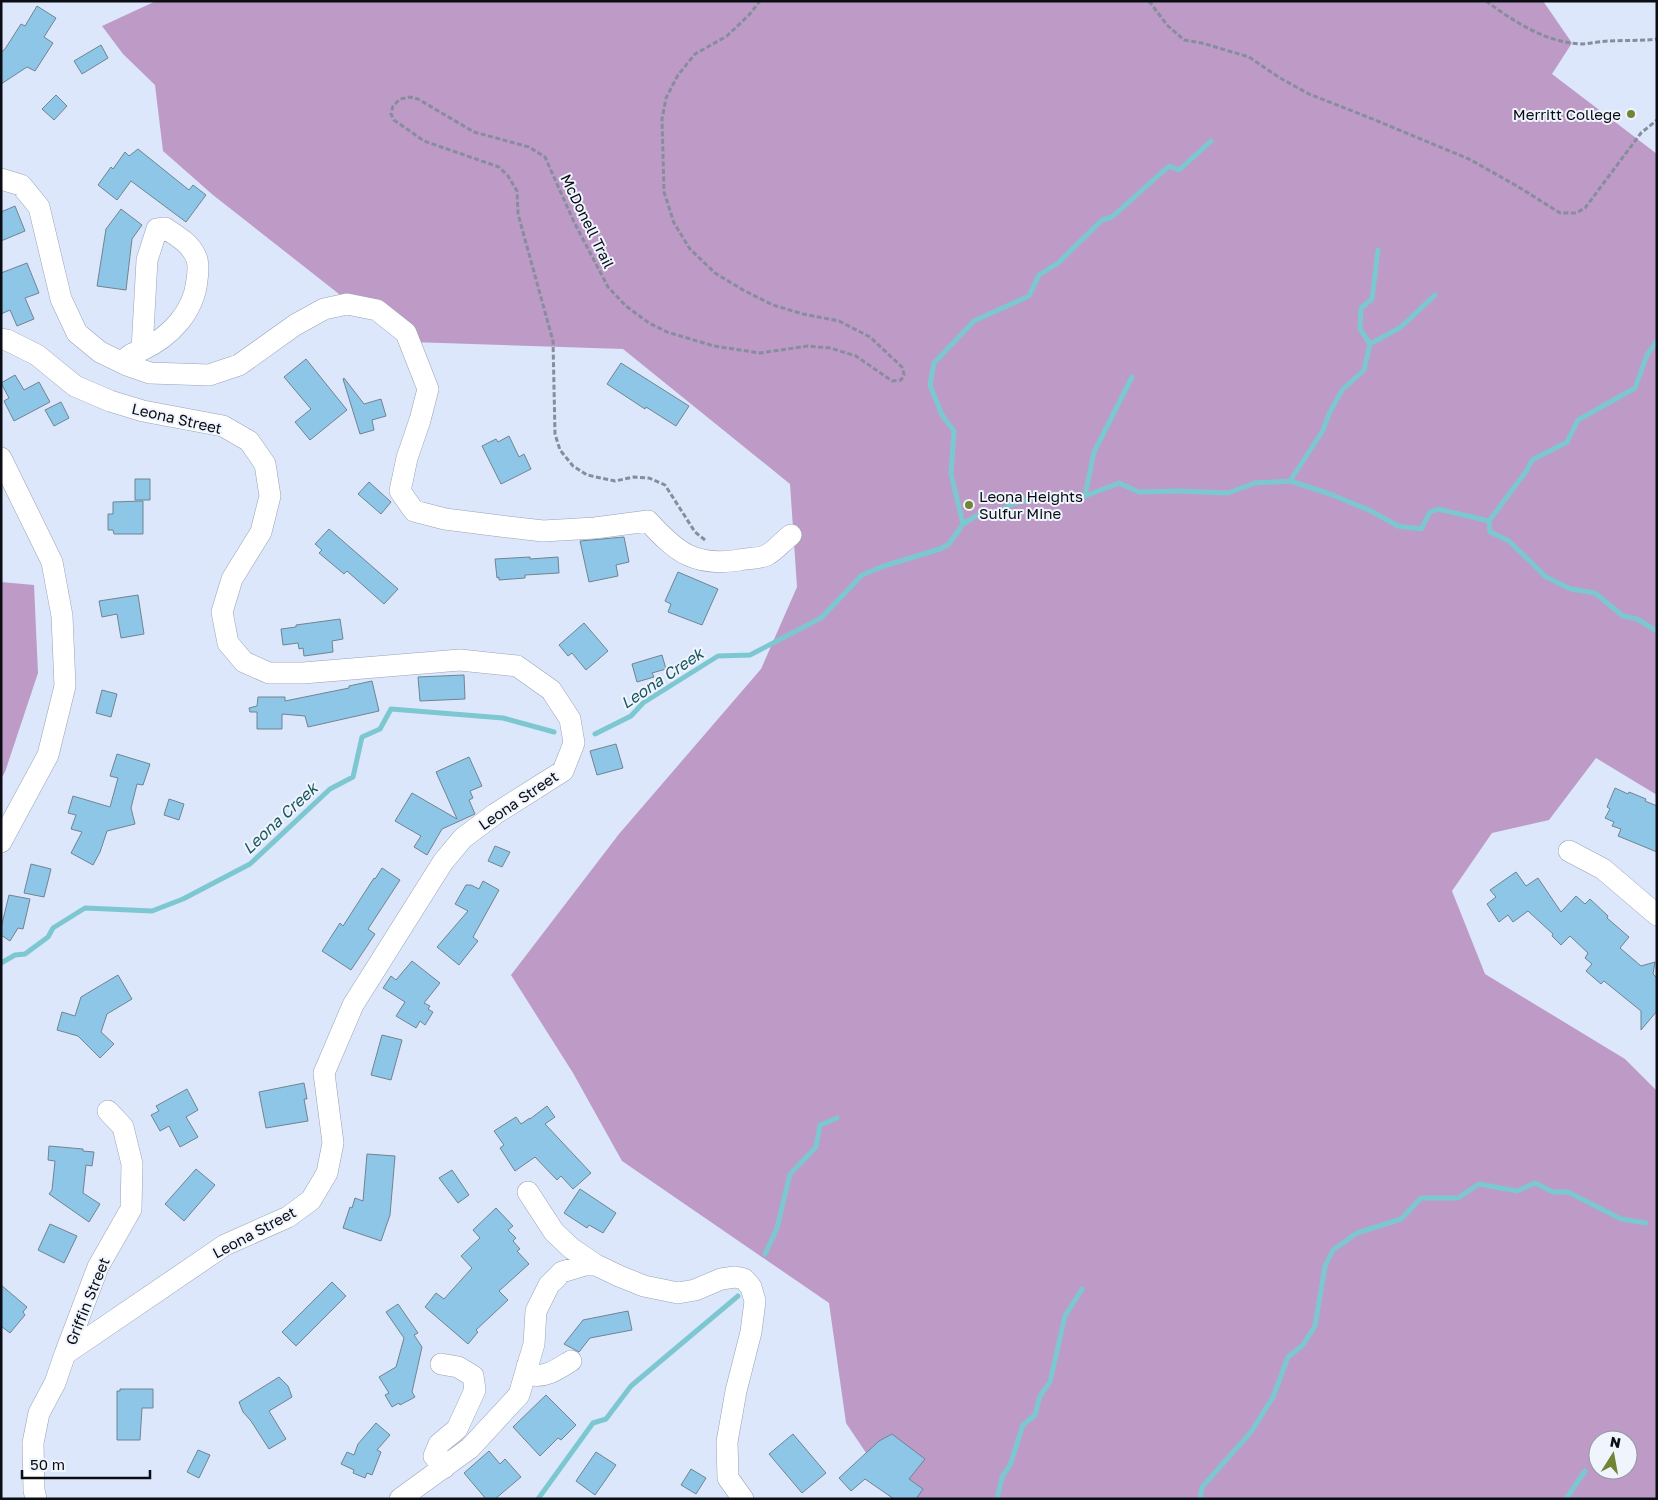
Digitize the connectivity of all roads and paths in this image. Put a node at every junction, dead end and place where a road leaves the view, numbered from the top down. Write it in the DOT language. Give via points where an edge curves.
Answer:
graph roads {
  1 [pos="760,1"];
  2 [pos="1150,1"];
  3 [pos="1486,1"];
  4 [pos="1657,39"];
  5 [pos="1657,120"];
  6 [pos="1,178"];
  7 [pos="1,339"];
  8 [pos="142,350"];
  9 [pos="121,362"];
  10 [pos="1,458"];
  11 [pos="791,535"];
  12 [pos="711,542"];
  13 [pos="1,842"];
  14 [pos="1569,851"];
  15 [pos="1657,915"];
  16 [pos="108,1111"];
  17 [pos="528,1192"];
  18 [pos="596,1265"];
  19 [pos="66,1354"];
  20 [pos="571,1361"];
  21 [pos="441,1364"];
  22 [pos="527,1366"];
  23 [pos="444,1468"];
  24 [pos="36,1499"];
  25 [pos="400,1499"];
  26 [pos="743,1499"];
  1 -- 12 [label="path, McDonell Trail" via="727,36 695,54 678,75 666,98 662,119 664,192 674,223 690,249 715,273 773,305 839,320 870,337 902,367 904,375 901,380 892,381 856,356 830,348 808,346 760,353 714,346 649,323 608,287 545,157 529,146 474,132 418,99 400,99 393,106 392,114 394,120 424,141 499,167 517,191 518,214 553,341 555,434 560,450 573,466 587,475 615,481 634,476 650,478 665,485 695,532"];
  2 -- 5 [label="path" via="1167,25 1184,40 1249,57 1309,94 1469,159 1560,213 1576,213 1584,208 1641,133"];
  3 -- 4 [label="path" via="1531,30 1557,40 1580,44"];
  6 -- 9 [label="street" via="21,185 39,207 61,300 77,333 100,352"];
  7 -- 19 [label="street, Leona Street" via="37,355 75,386 110,401 143,411 223,426 249,441 264,464 270,496 261,532 232,579 222,612 228,643 244,662 269,673 460,660 517,666 551,690 570,719 574,744 563,771 463,838 443,862 353,1005 324,1073 333,1143 327,1173 311,1200 288,1216 225,1245"];
  8 -- 8 [label="street" via="147,260 157,229 165,228 184,240 197,258 196,294 184,317 164,338"];
  8 -- 9 [label="street"];
  9 -- 11 [label="street" via="150,373 209,375 239,365 295,325 324,309 347,304 377,310 406,333 428,388 400,491 414,511 445,519 543,531 648,522 684,554 700,561 724,562 766,555"];
  10 -- 13 [label="street" via="52,562 62,616 65,686 48,756"];
  14 -- 15 [label="street" via="1603,869"];
  16 -- 19 [label="street, Griffin Street" via="123,1127 132,1164 131,1209 98,1267"];
  17 -- 18 [label="street" via="554,1232"];
  18 -- 22 [label="street" via="562,1272 549,1285 536,1311 534,1344"];
  18 -- 26 [label="street" via="644,1286 678,1293 695,1290 721,1278 744,1279 751,1287 756,1301 727,1442 728,1478"];
  19 -- 24 [label="street" via="39,1413 33,1443"];
  20 -- 22 [label="street" via="539,1376 532,1375"];
  21 -- 23 [label="street" via="458,1367 473,1376 475,1390 456,1429 439,1444 434,1456"];
  22 -- 23 [label="street" via="519,1395 470,1448"];
  23 -- 25 [label="street"];
}
